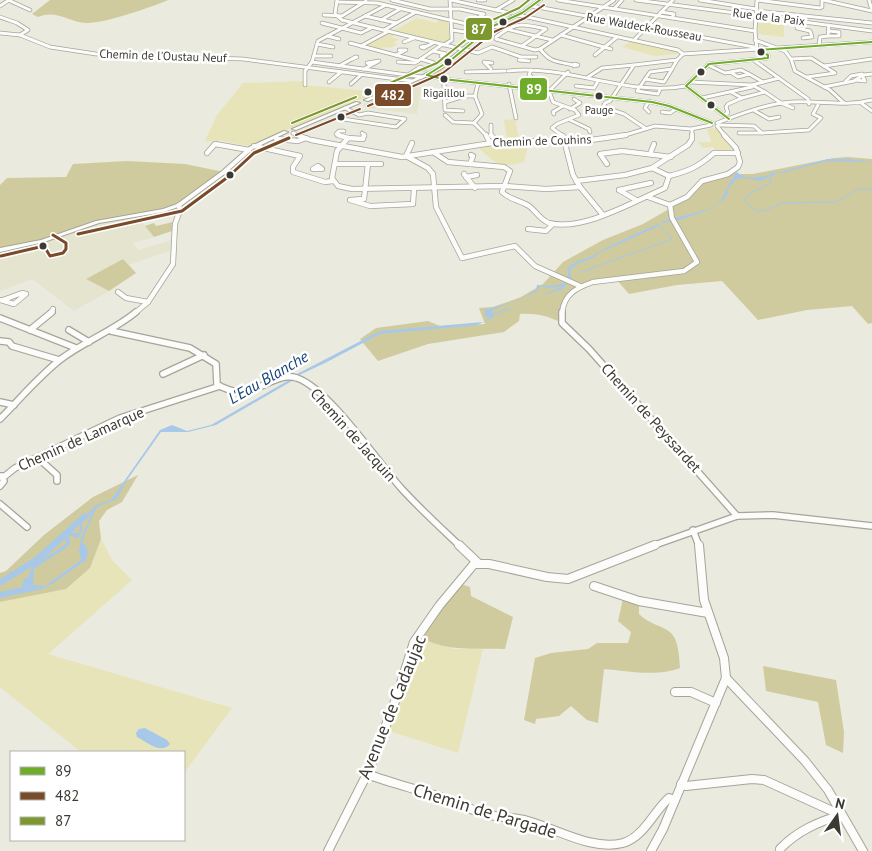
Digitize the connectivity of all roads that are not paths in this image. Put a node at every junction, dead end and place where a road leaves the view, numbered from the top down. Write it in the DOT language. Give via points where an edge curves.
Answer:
graph roads {
  1 [pos="9,0"];
  2 [pos="368,0"];
  3 [pos="392,0"];
  4 [pos="413,0"];
  5 [pos="423,0"];
  6 [pos="439,0"];
  7 [pos="450,0"];
  8 [pos="478,0"];
  9 [pos="485,0"];
  10 [pos="512,0"];
  11 [pos="540,0"];
  12 [pos="558,0"];
  13 [pos="614,0"];
  14 [pos="622,0"];
  15 [pos="636,0"];
  16 [pos="673,0"];
  17 [pos="700,0"];
  18 [pos="757,0"];
  19 [pos="822,0"];
  20 [pos="869,0"];
  21 [pos="337,1"];
  22 [pos="399,1"];
  23 [pos="363,3"];
  24 [pos="669,4"];
  25 [pos="413,5"];
  26 [pos="871,5"];
  27 [pos="0,6"];
  28 [pos="386,6"];
  29 [pos="532,6"];
  30 [pos="422,7"];
  31 [pos="604,7"];
  32 [pos="400,9"];
  33 [pos="439,9"];
  34 [pos="451,9"];
  35 [pos="495,9"];
  36 [pos="614,9"];
  37 [pos="30,10"];
  38 [pos="872,10"];
  39 [pos="471,11"];
  40 [pos="416,12"];
  41 [pos="661,12"];
  42 [pos="756,12"];
  43 [pos="510,13"];
  44 [pos="484,14"];
  45 [pos="324,15"];
  46 [pos="518,15"];
  47 [pos="365,16"];
  48 [pos="658,16"];
  49 [pos="0,17"];
  50 [pos="589,17"];
  51 [pos="338,18"];
  52 [pos="439,18"];
  53 [pos="672,18"];
  54 [pos="476,19"];
  55 [pos="381,20"];
  56 [pos="451,21"];
  57 [pos="353,22"];
  58 [pos="322,23"];
  59 [pos="396,23"];
  60 [pos="797,23"];
  61 [pos="872,23"];
  62 [pos="468,24"];
  63 [pos="829,25"];
  64 [pos="493,26"];
  65 [pos="373,27"];
  66 [pos="646,27"];
  67 [pos="342,28"];
  68 [pos="488,29"];
  69 [pos="575,29"];
  70 [pos="384,30"];
  71 [pos="452,30"];
  72 [pos="504,30"];
  73 [pos="389,31"];
  74 [pos="755,31"];
  75 [pos="828,31"];
  76 [pos="872,31"];
  77 [pos="465,32"];
  78 [pos="0,33"];
  79 [pos="20,35"];
  80 [pos="608,35"];
  81 [pos="327,36"];
  82 [pos="536,36"];
  83 [pos="565,36"];
  84 [pos="828,36"];
  85 [pos="617,37"];
  86 [pos="812,37"];
  87 [pos="820,37"];
  88 [pos="414,38"];
  89 [pos="804,38"];
  90 [pos="337,39"];
  91 [pos="634,40"];
  92 [pos="755,40"];
  93 [pos="318,42"];
  94 [pos="368,42"];
  95 [pos="404,42"];
  96 [pos="433,42"];
  97 [pos="552,42"];
  98 [pos="872,42"];
  99 [pos="443,45"];
  100 [pos="327,46"];
  101 [pos="361,46"];
  102 [pos="427,46"];
  103 [pos="522,46"];
  104 [pos="819,46"];
  105 [pos="605,48"];
  106 [pos="781,48"];
  107 [pos="540,49"];
  108 [pos="611,49"];
  109 [pos="757,49"];
  110 [pos="464,50"];
  111 [pos="433,51"];
  112 [pos="402,52"];
  113 [pos="338,53"];
  114 [pos="443,54"];
  115 [pos="682,54"];
  116 [pos="595,55"];
  117 [pos="314,56"];
  118 [pos="398,56"];
  119 [pos="536,57"];
  120 [pos="351,59"];
  121 [pos="791,59"];
  122 [pos="419,60"];
  123 [pos="677,60"];
  124 [pos="872,60"];
  125 [pos="529,61"];
  126 [pos="755,61"];
  127 [pos="312,62"];
  128 [pos="398,62"];
  129 [pos="434,63"];
  130 [pos="492,63"];
  131 [pos="518,63"];
  132 [pos="708,64"];
  133 [pos="573,65"];
  134 [pos="634,65"];
  135 [pos="339,66"];
  136 [pos="371,66"];
  137 [pos="824,66"];
  138 [pos="308,68"];
  139 [pos="364,69"];
  140 [pos="417,69"];
  141 [pos="491,69"];
  142 [pos="672,69"];
  143 [pos="531,70"];
  144 [pos="506,71"];
  145 [pos="341,72"];
  146 [pos="466,72"];
  147 [pos="566,73"];
  148 [pos="361,74"];
  149 [pos="398,74"];
  150 [pos="872,74"];
  151 [pos="408,75"];
  152 [pos="427,75"];
  153 [pos="863,75"];
  154 [pos="422,77"];
  155 [pos="503,77"];
  156 [pos="588,77"];
  157 [pos="391,78"];
  158 [pos="779,78"];
  159 [pos="806,78"];
  160 [pos="645,79"];
  161 [pos="527,80"];
  162 [pos="412,81"];
  163 [pos="470,81"];
  164 [pos="598,81"];
  165 [pos="329,82"];
  166 [pos="345,82"];
  167 [pos="690,82"];
  168 [pos="763,82"];
  169 [pos="845,82"];
  170 [pos="478,83"];
  171 [pos="495,83"];
  172 [pos="509,84"];
  173 [pos="621,84"];
  174 [pos="305,85"];
  175 [pos="753,85"];
  176 [pos="460,86"];
  177 [pos="576,86"];
  178 [pos="640,86"];
  179 [pos="686,86"];
  180 [pos="824,86"];
  181 [pos="451,90"];
  182 [pos="550,90"];
  183 [pos="731,92"];
  184 [pos="765,92"];
  185 [pos="465,96"];
  186 [pos="475,96"];
  187 [pos="612,97"];
  188 [pos="702,98"];
  189 [pos="742,98"];
  190 [pos="574,99"];
  191 [pos="872,100"];
  192 [pos="445,102"];
  193 [pos="649,102"];
  194 [pos="844,103"];
  195 [pos="861,103"];
  196 [pos="782,104"];
  197 [pos="809,104"];
  198 [pos="818,105"];
  199 [pos="563,106"];
  200 [pos="345,108"];
  201 [pos="676,108"];
  202 [pos="793,108"];
  203 [pos="570,109"];
  204 [pos="462,111"];
  205 [pos="755,111"];
  206 [pos="872,111"];
  207 [pos="649,112"];
  208 [pos="662,112"];
  209 [pos="445,113"];
  210 [pos="554,114"];
  211 [pos="359,115"];
  212 [pos="723,115"];
  213 [pos="779,116"];
  214 [pos="516,118"];
  215 [pos="343,119"];
  216 [pos="729,119"];
  217 [pos="570,120"];
  218 [pos="362,122"];
  219 [pos="474,122"];
  220 [pos="712,124"];
  221 [pos="491,125"];
  222 [pos="718,125"];
  223 [pos="646,128"];
  224 [pos="692,129"];
  225 [pos="612,130"];
  226 [pos="294,131"];
  227 [pos="344,131"];
  228 [pos="590,132"];
  229 [pos="362,133"];
  230 [pos="739,133"];
  231 [pos="762,133"];
  232 [pos="616,137"];
  233 [pos="306,138"];
  234 [pos="348,138"];
  235 [pos="276,139"];
  236 [pos="564,140"];
  237 [pos="490,142"];
  238 [pos="498,142"];
  239 [pos="412,144"];
  240 [pos="654,144"];
  241 [pos="254,146"];
  242 [pos="342,146"];
  243 [pos="248,150"];
  244 [pos="433,152"];
  245 [pos="206,153"];
  246 [pos="738,153"];
  247 [pos="650,154"];
  248 [pos="471,155"];
  249 [pos="408,157"];
  250 [pos="671,157"];
  251 [pos="368,164"];
  252 [pos="381,164"];
  253 [pos="470,164"];
  254 [pos="608,164"];
  255 [pos="334,165"];
  256 [pos="322,167"];
  257 [pos="652,168"];
  258 [pos="477,175"];
  259 [pos="668,176"];
  260 [pos="333,181"];
  261 [pos="576,181"];
  262 [pos="651,183"];
  263 [pos="503,186"];
  264 [pos="580,187"];
  265 [pos="365,188"];
  266 [pos="435,188"];
  267 [pos="475,188"];
  268 [pos="414,189"];
  269 [pos="648,196"];
  270 [pos="364,198"];
  271 [pos="636,200"];
  272 [pos="364,205"];
  273 [pos="670,205"];
  274 [pos="176,206"];
  275 [pos="603,215"];
  276 [pos="108,220"];
  277 [pos="552,224"];
  278 [pos="528,229"];
  279 [pos="0,251"];
  280 [pos="580,286"];
  281 [pos="118,292"];
  282 [pos="148,302"];
  283 [pos="53,309"];
  284 [pos="0,318"];
  285 [pos="30,330"];
  286 [pos="69,330"];
  287 [pos="110,331"];
  288 [pos="0,342"];
  289 [pos="89,342"];
  290 [pos="76,348"];
  291 [pos="204,355"];
  292 [pos="59,360"];
  293 [pos="163,374"];
  294 [pos="220,386"];
  295 [pos="0,402"];
  296 [pos="14,405"];
  297 [pos="0,419"];
  298 [pos="38,458"];
  299 [pos="1,477"];
  300 [pos="57,480"];
  301 [pos="0,486"];
  302 [pos="0,504"];
  303 [pos="737,516"];
  304 [pos="872,526"];
  305 [pos="27,527"];
  306 [pos="693,530"];
  307 [pos="478,562"];
  308 [pos="594,586"];
  309 [pos="708,613"];
  310 [pos="726,678"];
  311 [pos="675,692"];
  312 [pos="716,703"];
  313 [pos="367,774"];
  314 [pos="681,784"];
  315 [pos="675,800"];
  316 [pos="841,815"];
  317 [pos="780,849"];
  318 [pos="328,851"];
  319 [pos="651,851"];
  320 [pos="863,851"];
  1 -- 27 [label="street"];
  1 -- 37 [label="street"];
  2 -- 23 [label="street"];
  3 -- 22 [label="street"];
  4 -- 25 [label="street"];
  5 -- 30 [label="street"];
  6 -- 33 [label="street"];
  7 -- 34 [label="street"];
  7 -- 35 [label="street"];
  8 -- 9 [label="street"];
  10 -- 35 [label="street"];
  11 -- 29 [label="main road"];
  12 -- 31 [label="street"];
  13 -- 31 [label="street"];
  14 -- 36 [label="street"];
  15 -- 24 [label="street, Rue de la Paix"];
  16 -- 24 [label="street"];
  17 -- 42 [label="street"];
  18 -- 19 [label="street" via="821,8"];
  18 -- 42 [label="street"];
  19 -- 38 [label="street"];
  20 -- 26 [label="street"];
  21 -- 23 [label="street"];
  21 -- 51 [label="street" via="335,14"];
  22 -- 25 [label="street"];
  23 -- 28 [label="street"];
  23 -- 51 [label="street"];
  24 -- 41 [label="street"];
  24 -- 42 [label="street, Rue de la Paix"];
  25 -- 30 [label="street"];
  26 -- 38 [label="street"];
  28 -- 32 [label="street"];
  28 -- 47 [label="street"];
  29 -- 46 [label="main road"];
  29 -- 50 [label="street, Rue Waldeck-Rousseau"];
  30 -- 33 [label="street"];
  31 -- 36 [label="street"];
  31 -- 50 [label="street"];
  32 -- 40 [label="street"];
  32 -- 55 [label="street"];
  33 -- 34 [label="street"];
  33 -- 52 [label="street"];
  34 -- 39 [label="street"];
  34 -- 56 [label="street"];
  35 -- 43 [label="street"];
  35 -- 44 [label="street"];
  36 -- 48 [label="street"];
  39 -- 44 [label="street"];
  39 -- 54 [label="street" via="467,16"];
  40 -- 52 [label="street"];
  40 -- 59 [label="street"];
  41 -- 48 [label="street"];
  41 -- 53 [label="street" via="674,14"];
  42 -- 60 [label="street, Rue de la Paix"];
  42 -- 61 [label="street"];
  42 -- 74 [label="street"];
  44 -- 54 [label="street"];
  45 -- 51 [label="street"];
  46 -- 64 [label="main road"];
  46 -- 69 [label="street"];
  47 -- 55 [label="street"];
  47 -- 57 [label="street"];
  48 -- 53 [label="street"];
  48 -- 66 [label="street"];
  49 -- 79 [label="street" via="28,30"];
  50 -- 66 [label="street, Rue Waldeck-Rousseau"];
  50 -- 69 [label="street"];
  51 -- 57 [label="street"];
  52 -- 56 [label="street"];
  53 -- 74 [label="street"];
  54 -- 62 [label="street"];
  55 -- 59 [label="street"];
  56 -- 62 [label="street"];
  56 -- 71 [label="street"];
  57 -- 65 [label="street"];
  57 -- 67 [label="street"];
  58 -- 67 [label="street"];
  59 -- 70 [label="street"];
  60 -- 63 [label="street, Rue de la Paix"];
  60 -- 86 [label="street" via="797,28 810,31"];
  62 -- 68 [label="street"];
  63 -- 75 [label="street"];
  63 -- 76 [label="street, Rue de la Paix"];
  64 -- 68 [label="main road"];
  64 -- 72 [label="street"];
  65 -- 67 [label="street" via="362,33"];
  65 -- 70 [label="street"];
  66 -- 91 [label="street"];
  66 -- 109 [label="street, Rue Waldeck-Rousseau"];
  67 -- 81 [label="street"];
  68 -- 110 [label="main road"];
  69 -- 80 [label="street"];
  69 -- 80 [label="street"];
  69 -- 83 [label="street"];
  69 -- 83 [label="street"];
  70 -- 73 [label="street"];
  71 -- 77 [label="street"];
  71 -- 99 [label="street" via="452,40"];
  72 -- 82 [label="street"];
  72 -- 82 [label="street" via="517,23 547,29"];
  72 -- 103 [label="street" via="496,39"];
  73 -- 88 [label="street"];
  73 -- 94 [label="street"];
  74 -- 92 [label="street"];
  75 -- 84 [label="street"];
  75 -- 84 [label="street" via="839,32 839,36"];
  78 -- 79 [label="street, Chemin de l'Oustau Neuf"];
  79 -- 138 [label="street, Chemin de l'Oustau Neuf" via="50,47 96,54 236,58"];
  80 -- 85 [label="street"];
  81 -- 90 [label="street"];
  81 -- 93 [label="street"];
  82 -- 97 [label="street"];
  82 -- 103 [label="street"];
  83 -- 97 [label="street"];
  83 -- 105 [label="street"];
  84 -- 87 [label="street"];
  85 -- 91 [label="street"];
  85 -- 105 [label="street"];
  86 -- 87 [label="street"];
  86 -- 89 [label="street"];
  87 -- 104 [label="street"];
  88 -- 95 [label="street"];
  88 -- 96 [label="street"];
  91 -- 115 [label="street" via="678,50"];
  92 -- 106 [label="street"];
  92 -- 109 [label="street"];
  93 -- 100 [label="street"];
  93 -- 117 [label="street"];
  94 -- 101 [label="street"];
  94 -- 101 [label="street" via="352,41 350,44"];
  96 -- 99 [label="street"];
  96 -- 102 [label="street"];
  97 -- 107 [label="street"];
  98 -- 104 [label="street"];
  99 -- 110 [label="street"];
  99 -- 111 [label="street"];
  101 -- 118 [label="street"];
  103 -- 107 [label="street"];
  104 -- 106 [label="street"];
  105 -- 108 [label="street"];
  105 -- 116 [label="street"];
  106 -- 109 [label="street"];
  106 -- 121 [label="street"];
  107 -- 133 [label="street" via="550,60"];
  109 -- 115 [label="street"];
  109 -- 126 [label="street" via="769,57"];
  110 -- 131 [label="street" via="481,53 492,47"];
  110 -- 152 [label="main road"];
  111 -- 114 [label="street"];
  111 -- 122 [label="street"];
  112 -- 118 [label="street"];
  113 -- 117 [label="street"];
  115 -- 123 [label="street"];
  117 -- 127 [label="street"];
  118 -- 122 [label="street"];
  118 -- 128 [label="street"];
  119 -- 131 [label="street"];
  120 -- 135 [label="street"];
  121 -- 137 [label="street" via="812,58"];
  121 -- 159 [label="street" via="795,71"];
  122 -- 128 [label="street"];
  122 -- 129 [label="street"];
  123 -- 134 [label="street"];
  123 -- 142 [label="street"];
  124 -- 137 [label="street"];
  125 -- 131 [label="street"];
  126 -- 132 [label="street"];
  126 -- 158 [label="street"];
  127 -- 135 [label="street"];
  127 -- 138 [label="street"];
  128 -- 149 [label="street"];
  130 -- 141 [label="street" via="484,62"];
  131 -- 143 [label="street"];
  131 -- 144 [label="street"];
  132 -- 167 [label="street"];
  132 -- 168 [label="street" via="722,72 741,70"];
  134 -- 156 [label="street" via="602,68"];
  134 -- 173 [label="street"];
  135 -- 139 [label="street"];
  136 -- 139 [label="street"];
  137 -- 159 [label="street" via="835,74"];
  138 -- 145 [label="street, Chemin de l'Oustau Neuf"];
  138 -- 174 [label="street"];
  139 -- 149 [label="street"];
  140 -- 151 [label="street"];
  141 -- 144 [label="street"];
  141 -- 146 [label="street"];
  142 -- 160 [label="street" via="650,72"];
  142 -- 160 [label="street" via="664,82"];
  143 -- 147 [label="street"];
  143 -- 161 [label="street" via="529,75 534,80"];
  144 -- 155 [label="street"];
  145 -- 148 [label="street, Chemin de l'Oustau Neuf"];
  145 -- 165 [label="street"];
  147 -- 156 [label="street"];
  147 -- 182 [label="street"];
  148 -- 157 [label="street, Chemin de l'Oustau Neuf"];
  148 -- 166 [label="street" via="353,84"];
  149 -- 151 [label="street"];
  149 -- 157 [label="street"];
  150 -- 153 [label="street"];
  151 -- 154 [label="street"];
  152 -- 154 [label="main road"];
  152 -- 163 [label="street"];
  153 -- 169 [label="street"];
  153 -- 169 [label="street" via="851,76"];
  154 -- 162 [label="main road"];
  156 -- 164 [label="street"];
  157 -- 162 [label="street, Chemin de l'Oustau Neuf"];
  158 -- 168 [label="street"];
  158 -- 197 [label="street" via="808,98"];
  159 -- 180 [label="street"];
  160 -- 178 [label="street"];
  162 -- 200 [label="main road" via="366,100 366,104"];
  163 -- 170 [label="street"];
  163 -- 171 [label="street"];
  164 -- 173 [label="street"];
  164 -- 177 [label="street" via="594,88"];
  167 -- 175 [label="street"];
  167 -- 179 [label="street"];
  168 -- 175 [label="street"];
  169 -- 180 [label="street"];
  170 -- 171 [label="street"];
  170 -- 186 [label="street"];
  171 -- 172 [label="street"];
  172 -- 182 [label="street"];
  172 -- 214 [label="street"];
  173 -- 178 [label="street"];
  173 -- 187 [label="street"];
  175 -- 183 [label="street"];
  175 -- 184 [label="street"];
  176 -- 181 [label="street"];
  178 -- 179 [label="street" via="637,91 658,94 660,89"];
  179 -- 188 [label="street"];
  180 -- 194 [label="street"];
  181 -- 185 [label="street"];
  181 -- 192 [label="street" via="444,85"];
  182 -- 187 [label="street"];
  182 -- 199 [label="street" via="552,102"];
  183 -- 188 [label="street"];
  183 -- 189 [label="street"];
  184 -- 189 [label="street"];
  184 -- 196 [label="street"];
  185 -- 186 [label="street"];
  185 -- 192 [label="street"];
  186 -- 219 [label="street" via="482,114"];
  187 -- 193 [label="street"];
  187 -- 223 [label="street" via="604,108 623,114"];
  188 -- 212 [label="street"];
  189 -- 212 [label="street" via="726,106 728,113"];
  190 -- 203 [label="street" via="580,103"];
  191 -- 195 [label="street"];
  192 -- 209 [label="street"];
  193 -- 201 [label="street"];
  193 -- 207 [label="street" via="645,108"];
  194 -- 195 [label="street"];
  194 -- 198 [label="street"];
  195 -- 206 [label="street"];
  196 -- 197 [label="street"];
  196 -- 202 [label="street"];
  196 -- 205 [label="street"];
  197 -- 198 [label="street"];
  198 -- 231 [label="street" via="813,114 821,118 810,129"];
  199 -- 203 [label="street"];
  199 -- 210 [label="street"];
  200 -- 211 [label="street"];
  200 -- 226 [label="main road"];
  201 -- 208 [label="street" via="670,113"];
  201 -- 220 [label="street"];
  203 -- 217 [label="street" via="579,115"];
  204 -- 209 [label="street"];
  205 -- 213 [label="street" via="769,119"];
  205 -- 216 [label="street"];
  209 -- 219 [label="street" via="454,124"];
  211 -- 218 [label="street"];
  211 -- 218 [label="street" via="368,113 405,118 396,127"];
  212 -- 216 [label="street"];
  215 -- 218 [label="street"];
  216 -- 222 [label="street"];
  217 -- 228 [label="street" via="589,128"];
  217 -- 236 [label="street" via="552,128"];
  219 -- 237 [label="street"];
  220 -- 222 [label="street"];
  220 -- 224 [label="street, Chemin de Couhins"];
  221 -- 238 [label="street" via="492,136"];
  222 -- 231 [label="street" via="754,126"];
  222 -- 246 [label="street"];
  223 -- 224 [label="street, Chemin de Couhins"];
  223 -- 232 [label="street, Chemin de Couhins"];
  224 -- 250 [label="street" via="690,143"];
  225 -- 232 [label="street"];
  226 -- 233 [label="street"];
  226 -- 241 [label="main road" via="287,129"];
  227 -- 234 [label="street" via="336,134"];
  229 -- 234 [label="street" via="365,134 363,139"];
  230 -- 231 [label="street"];
  232 -- 236 [label="street, Chemin de Couhins"];
  233 -- 235 [label="street" via="298,141"];
  233 -- 242 [label="street, Chemin de Couhins"];
  234 -- 242 [label="street"];
  236 -- 238 [label="street, Chemin de Couhins"];
  236 -- 261 [label="street"];
  237 -- 238 [label="street, Chemin de Couhins"];
  237 -- 244 [label="street, Chemin de Couhins"];
  239 -- 249 [label="street" via="406,154"];
  240 -- 247 [label="street"];
  241 -- 243 [label="main road"];
  241 -- 260 [label="street" via="302,157 293,167 294,172 324,182"];
  242 -- 249 [label="street, Chemin de Couhins"];
  242 -- 255 [label="street" via="337,151"];
  243 -- 245 [label="street" via="215,144"];
  243 -- 274 [label="main road" via="224,172"];
  244 -- 249 [label="street, Chemin de Couhins"];
  244 -- 253 [label="street" via="448,162"];
  246 -- 259 [label="street" via="714,153 702,164"];
  246 -- 273 [label="street" via="738,167 728,174 702,181 686,197"];
  247 -- 250 [label="street"];
  247 -- 254 [label="street" via="622,151 600,154"];
  248 -- 253 [label="street"];
  249 -- 266 [label="street" via="428,168 433,174"];
  250 -- 257 [label="street"];
  251 -- 252 [label="street"];
  251 -- 255 [label="street"];
  251 -- 265 [label="street"];
  253 -- 263 [label="street" via="504,167 510,171"];
  255 -- 256 [label="street"];
  255 -- 260 [label="street"];
  257 -- 259 [label="street"];
  257 -- 261 [label="street"];
  258 -- 267 [label="street" via="465,176"];
  259 -- 269 [label="street" via="665,188"];
  260 -- 265 [label="street" via="342,187"];
  261 -- 264 [label="street"];
  262 -- 271 [label="street" via="619,190"];
  263 -- 264 [label="street" via="539,189"];
  263 -- 267 [label="street"];
  263 -- 277 [label="street" via="502,192 508,198 530,206 540,218"];
  264 -- 275 [label="street"];
  265 -- 268 [label="street"];
  265 -- 270 [label="street"];
  266 -- 267 [label="street"];
  266 -- 268 [label="street"];
  266 -- 280 [label="street" via="436,207 462,258 515,246 535,266"];
  268 -- 272 [label="street" via="413,206"];
  269 -- 271 [label="street"];
  269 -- 273 [label="street"];
  270 -- 272 [label="street"];
  270 -- 272 [label="street" via="350,200"];
  271 -- 275 [label="street"];
  273 -- 280 [label="street" via="673,219 697,262 684,271"];
  274 -- 276 [label="main road"];
  274 -- 282 [label="street" via="173,264"];
  275 -- 277 [label="street" via="571,225"];
  276 -- 279 [label="main road" via="49,240"];
  276 -- 279 [label="main road"];
  277 -- 278 [label="street" via="546,231"];
  280 -- 303 [label="street, Chemin de Peyssardet" via="566,295 562,323 589,349"];
  281 -- 282 [label="street" via="126,298"];
  282 -- 287 [label="street"];
  283 -- 285 [label="street"];
  284 -- 285 [label="street"];
  285 -- 290 [label="street"];
  286 -- 289 [label="street"];
  287 -- 289 [label="street"];
  287 -- 291 [label="street" via="186,346"];
  288 -- 292 [label="street" via="9,342 12,346"];
  289 -- 290 [label="street"];
  290 -- 292 [label="street"];
  291 -- 293 [label="street"];
  291 -- 294 [label="street" via="216,364 216,381"];
  292 -- 296 [label="street"];
  294 -- 298 [label="street, Chemin de Lamarque" via="120,418"];
  294 -- 307 [label="street, Chemin de Jacquin" via="242,392 284,378 293,377 307,383 326,400 402,489"];
  295 -- 296 [label="street"];
  296 -- 297 [label="street"];
  298 -- 299 [label="street, Chemin de Lamarque"];
  298 -- 300 [label="street" via="57,475"];
  299 -- 301 [label="street" via="4,481"];
  302 -- 305 [label="street"];
  303 -- 304 [label="street" via="773,514"];
  303 -- 306 [label="street"];
  306 -- 307 [label="street" via="568,579"];
  306 -- 309 [label="street" via="702,565 703,596"];
  307 -- 313 [label="street, Avenue de Cadaujac" via="439,606 414,642"];
  308 -- 309 [label="street" via="639,601"];
  309 -- 310 [label="street" via="725,662"];
  310 -- 312 [label="street"];
  310 -- 316 [label="street" via="805,761 834,798"];
  311 -- 312 [label="street" via="696,693"];
  312 -- 314 [label="street"];
  313 -- 315 [label="street, Chemin de Pargade" via="484,814 527,820 600,844 628,841 644,827 663,802 669,798"];
  313 -- 318 [label="street, Avenue de Cadaujac"];
  314 -- 315 [label="street"];
  314 -- 316 [label="street" via="764,780"];
  315 -- 319 [label="street"];
  316 -- 317 [label="street" via="805,828"];
  316 -- 320 [label="street"];
}
